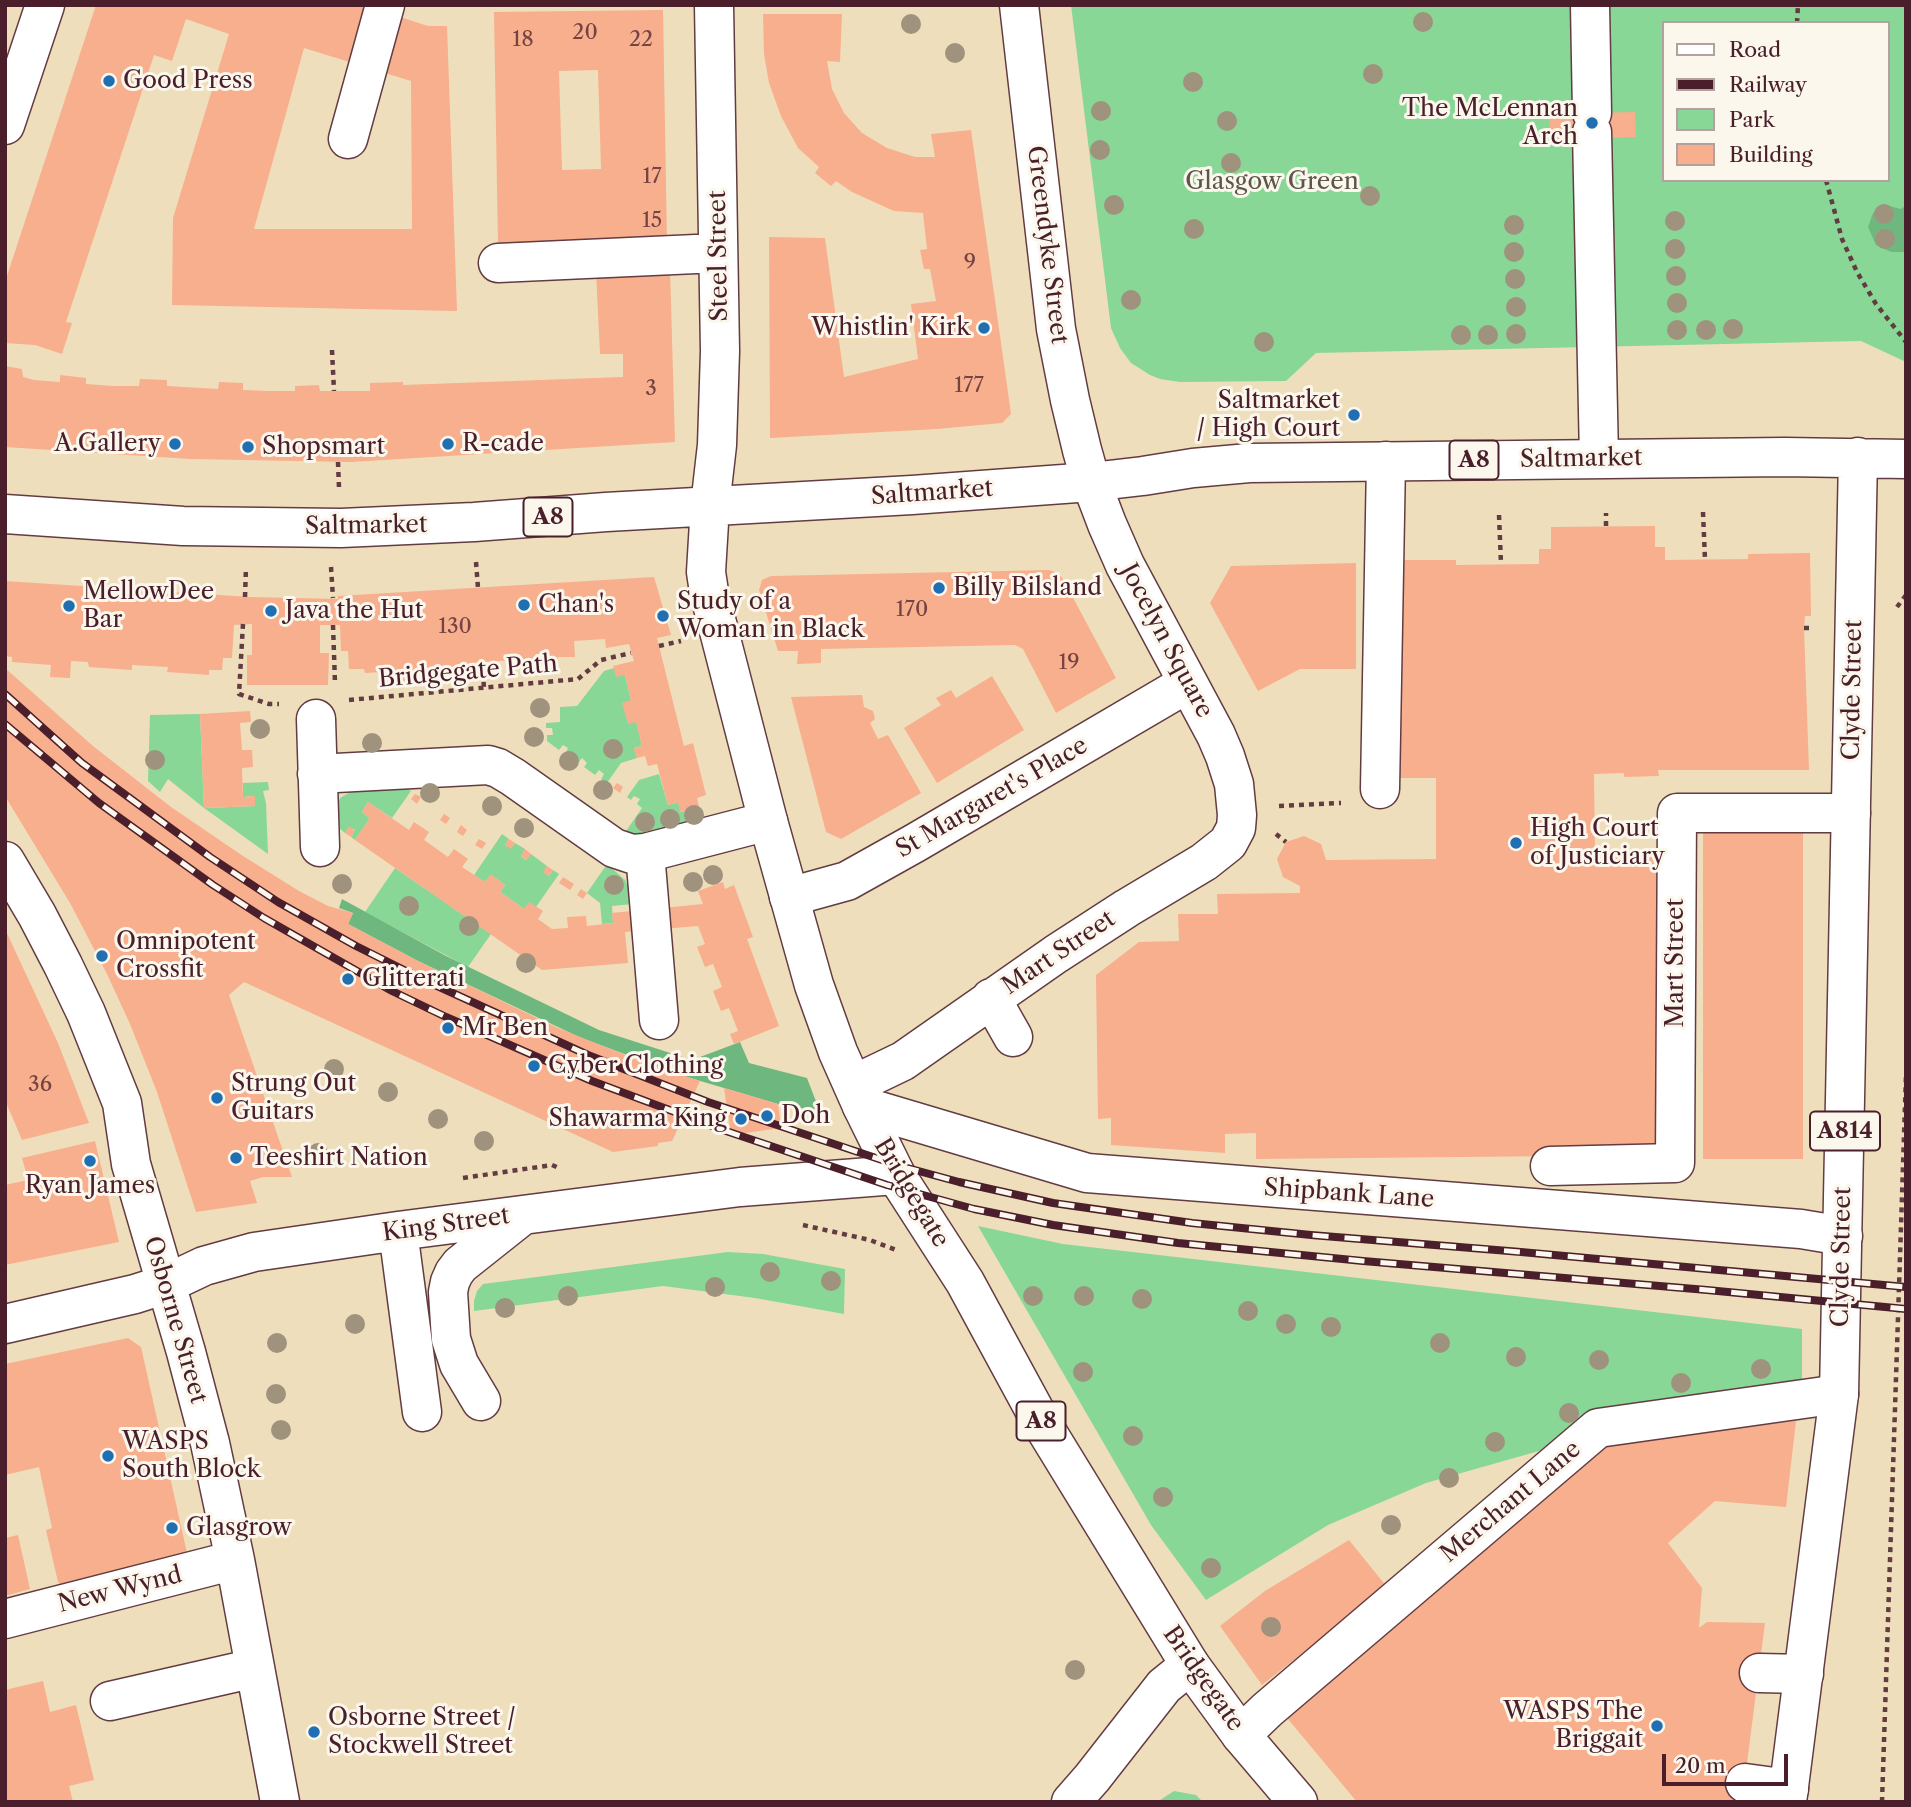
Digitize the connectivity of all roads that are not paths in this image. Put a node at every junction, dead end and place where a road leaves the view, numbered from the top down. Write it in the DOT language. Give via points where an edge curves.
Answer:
graph roads {
  1 [pos="45,5"];
  2 [pos="385,5"];
  3 [pos="714,5"];
  4 [pos="1019,5"];
  5 [pos="1590,5"];
  6 [pos="8,106"];
  7 [pos="348,139"];
  8 [pos="718,253"];
  9 [pos="498,263"];
  10 [pos="1858,457"];
  11 [pos="1599,458"];
  12 [pos="1906,459"];
  13 [pos="1386,461"];
  14 [pos="1091,482"];
  15 [pos="710,506"];
  16 [pos="5,513"];
  17 [pos="1188,683"];
  18 [pos="331,703"];
  19 [pos="317,774"];
  20 [pos="1363,796"];
  21 [pos="1236,802"];
  22 [pos="1851,813"];
  23 [pos="768,821"];
  24 [pos="320,847"];
  25 [pos="645,853"];
  26 [pos="5,861"];
  27 [pos="789,897"];
  28 [pos="991,998"];
  29 [pos="659,1020"];
  30 [pos="1013,1037"];
  31 [pos="858,1095"];
  32 [pos="1550,1166"];
  33 [pos="896,1175"];
  34 [pos="523,1215"];
  35 [pos="398,1231"];
  36 [pos="1843,1236"];
  37 [pos="166,1284"];
  38 [pos="5,1324"];
  39 [pos="1839,1394"];
  40 [pos="481,1401"];
  41 [pos="422,1412"];
  42 [pos="235,1560"];
  43 [pos="5,1619"];
  44 [pos="1190,1665"];
  45 [pos="255,1668"];
  46 [pos="1759,1673"];
  47 [pos="1804,1674"];
  48 [pos="110,1701"];
  49 [pos="1241,1735"];
  50 [pos="1745,1783"];
  51 [pos="1087,1794"];
  52 [pos="1788,1796"];
  53 [pos="280,1802"];
  54 [pos="1298,1802"];
  1 -- 6 [label="street"];
  2 -- 7 [label="street"];
  3 -- 8 [label="street, Steel Street"];
  4 -- 14 [label="street, Greendyke Street" via="1056,329"];
  5 -- 11 [label="street"];
  8 -- 9 [label="street"];
  8 -- 15 [label="street, Steel Street" via="720,351"];
  10 -- 11 [label="street, Saltmarket / A8"];
  10 -- 12 [label="street, A8"];
  10 -- 22 [label="street, Clyde Street / A814"];
  11 -- 13 [label="street, Saltmarket / A8"];
  13 -- 14 [label="street, Saltmarket / A8" via="1235,463"];
  13 -- 20 [label="street"];
  14 -- 15 [label="street, Saltmarket / A8"];
  14 -- 17 [label="street, Jocelyn Square" via="1125,565"];
  15 -- 16 [label="street, Saltmarket / A8" via="341,528 183,526"];
  15 -- 23 [label="street, Bridgegate / A8" via="709,592"];
  17 -- 21 [label="street, Jocelyn Square" via="1225,756"];
  17 -- 27 [label="street, St Margaret's Place" via="847,881"];
  18 -- 19 [label="street"];
  19 -- 24 [label="street"];
  19 -- 25 [label="street" via="488,765 513,777 614,848"];
  21 -- 28 [label="street, Mart Street" via="1236,828 1218,852"];
  22 -- 32 [label="street, Mart Street" via="1677,813 1675,1163"];
  22 -- 36 [label="street, Clyde Street / A814"];
  23 -- 25 [label="street"];
  23 -- 27 [label="street, Bridgegate / A8"];
  25 -- 29 [label="street"];
  26 -- 37 [label="street, Osborne Street" via="63,965 122,1103 131,1164"];
  27 -- 31 [label="street, Bridgegate / A8" via="814,985"];
  28 -- 30 [label="street"];
  28 -- 31 [label="street, Mart Street"];
  31 -- 33 [label="street, Bridgegate / A8"];
  31 -- 36 [label="street, Shipbank Lane" via="1087,1173"];
  33 -- 34 [label="street, King Street" via="740,1187"];
  33 -- 44 [label="street, Bridgegate / A8" via="965,1282 1041,1422"];
  34 -- 35 [label="street, King Street"];
  34 -- 40 [label="street" via="460,1265 450,1282 451,1339 458,1364"];
  35 -- 37 [label="street, King Street" via="254,1252 204,1266"];
  35 -- 41 [label="street"];
  36 -- 39 [label="street, Clyde Street / A814"];
  37 -- 38 [label="street, King Street"];
  37 -- 42 [label="street, Osborne Street"];
  39 -- 47 [label="street, Clyde Street / A814"];
  39 -- 49 [label="street, Merchant Lane" via="1598,1428"];
  42 -- 43 [label="street, New Wynd"];
  42 -- 45 [label="street, Osborne Street"];
  44 -- 49 [label="street, Bridgegate"];
  44 -- 51 [label="street" via="1164,1686"];
  45 -- 48 [label="street"];
  45 -- 53 [label="street, Osborne Street"];
  46 -- 47 [label="street"];
  47 -- 52 [label="street, Clyde Street / A814"];
  49 -- 54 [label="street, Bridgegate"];
  50 -- 52 [label="street"];
}
